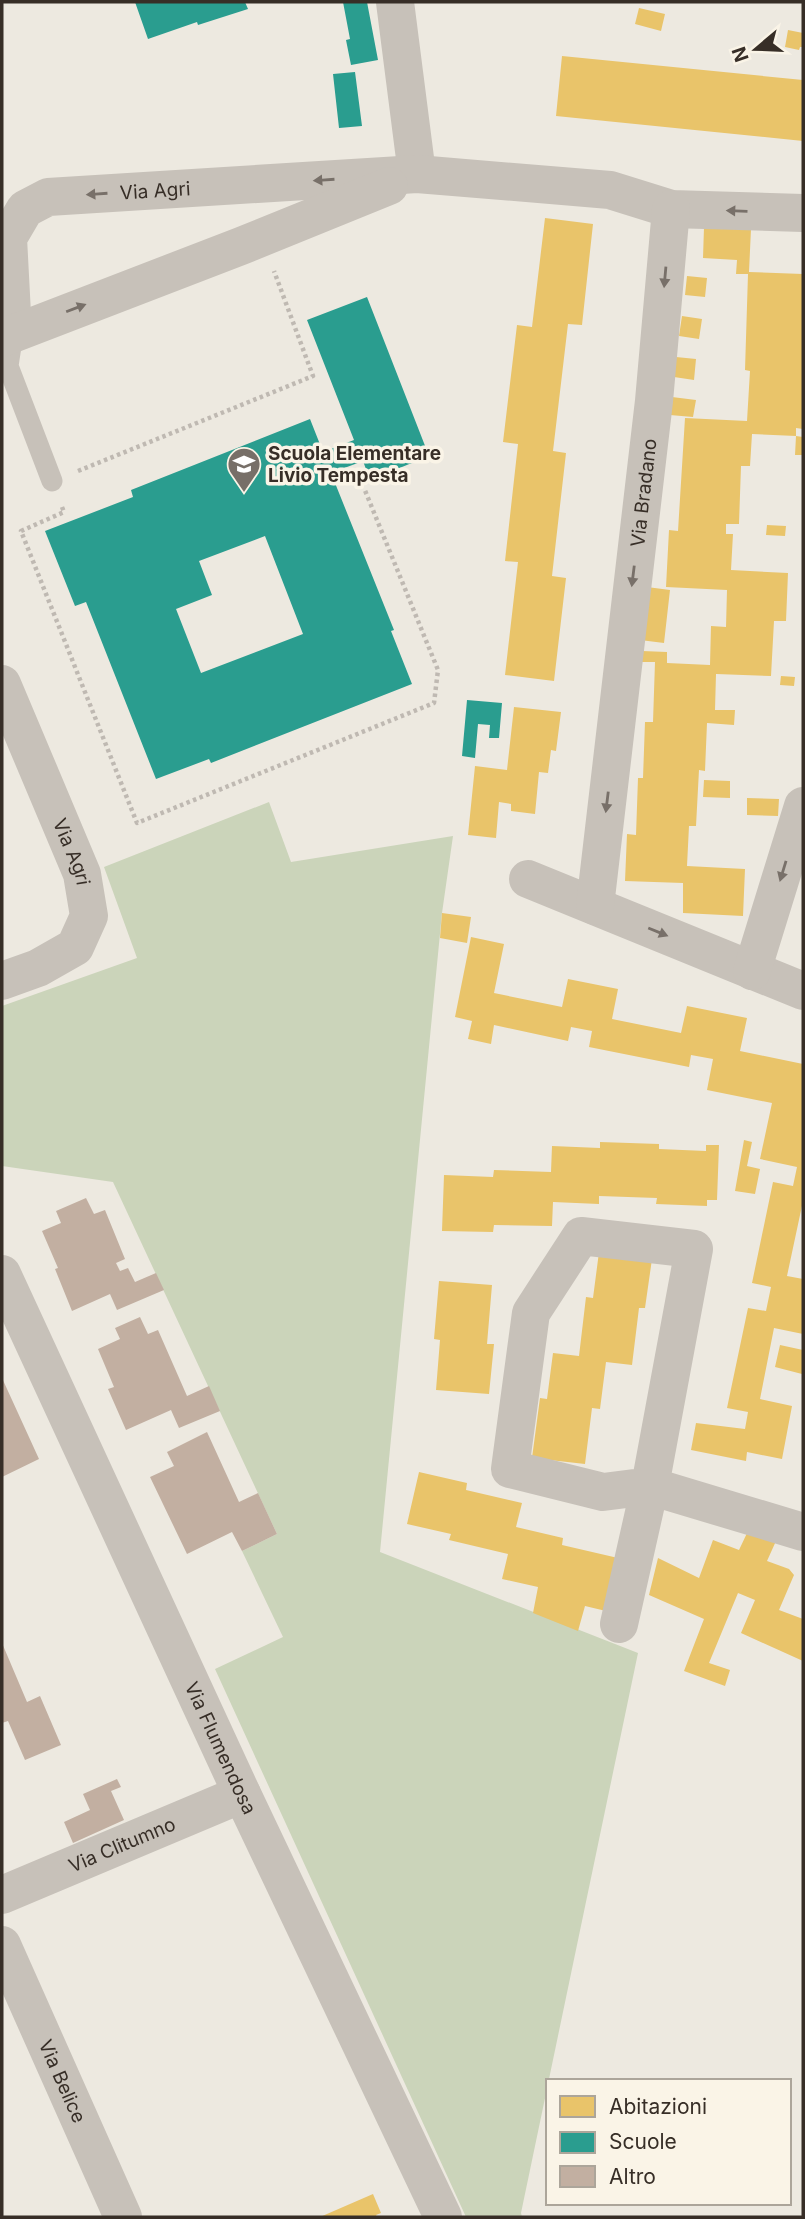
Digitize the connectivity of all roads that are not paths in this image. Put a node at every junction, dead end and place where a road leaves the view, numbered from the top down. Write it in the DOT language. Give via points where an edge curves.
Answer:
graph roads {
  1 [pos="395,2"];
  2 [pos="417,174"];
  3 [pos="671,209"];
  4 [pos="803,213"];
  5 [pos="7,336"];
  6 [pos="52,481"];
  7 [pos="2,684"];
  8 [pos="803,806"];
  9 [pos="528,879"];
  10 [pos="595,906"];
  11 [pos="752,971"];
  12 [pos="2,981"];
  13 [pos="803,992"];
  14 [pos="2,1274"];
  15 [pos="650,1486"];
  16 [pos="803,1532"];
  17 [pos="619,1624"];
  18 [pos="243,1794"];
  19 [pos="2,1895"];
  20 [pos="2,1945"];
  21 [pos="123,2217"];
  22 [pos="443,2217"];
  1 -- 2 [label="street"];
  2 -- 3 [label="street, Via Agri" via="610,190"];
  5 -- 2 [label="street, one-way"];
  2 -- 5 [label="street, Via Agri, one-way" via="48,197 25,209 8,238"];
  4 -- 3 [label="street, one-way"];
  3 -- 10 [label="street, Via Bradano, one-way" via="654,401"];
  5 -- 6 [label="lane" via="8,366"];
  7 -- 12 [label="street, Via Agri" via="82,874 89,916 75,947"];
  8 -- 11 [label="street, one-way"];
  9 -- 10 [label="street"];
  10 -- 11 [label="street, one-way"];
  11 -- 13 [label="street"];
  14 -- 18 [label="street, Via Flumendosa"];
  15 -- 15 [label="street" via="694,1249 582,1236 531,1313 510,1469 603,1492"];
  15 -- 16 [label="street"];
  15 -- 17 [label="street"];
  18 -- 19 [label="street, Via Clitumno"];
  18 -- 22 [label="street, Via Flumendosa"];
  20 -- 21 [label="street, Via Belice"];
}
